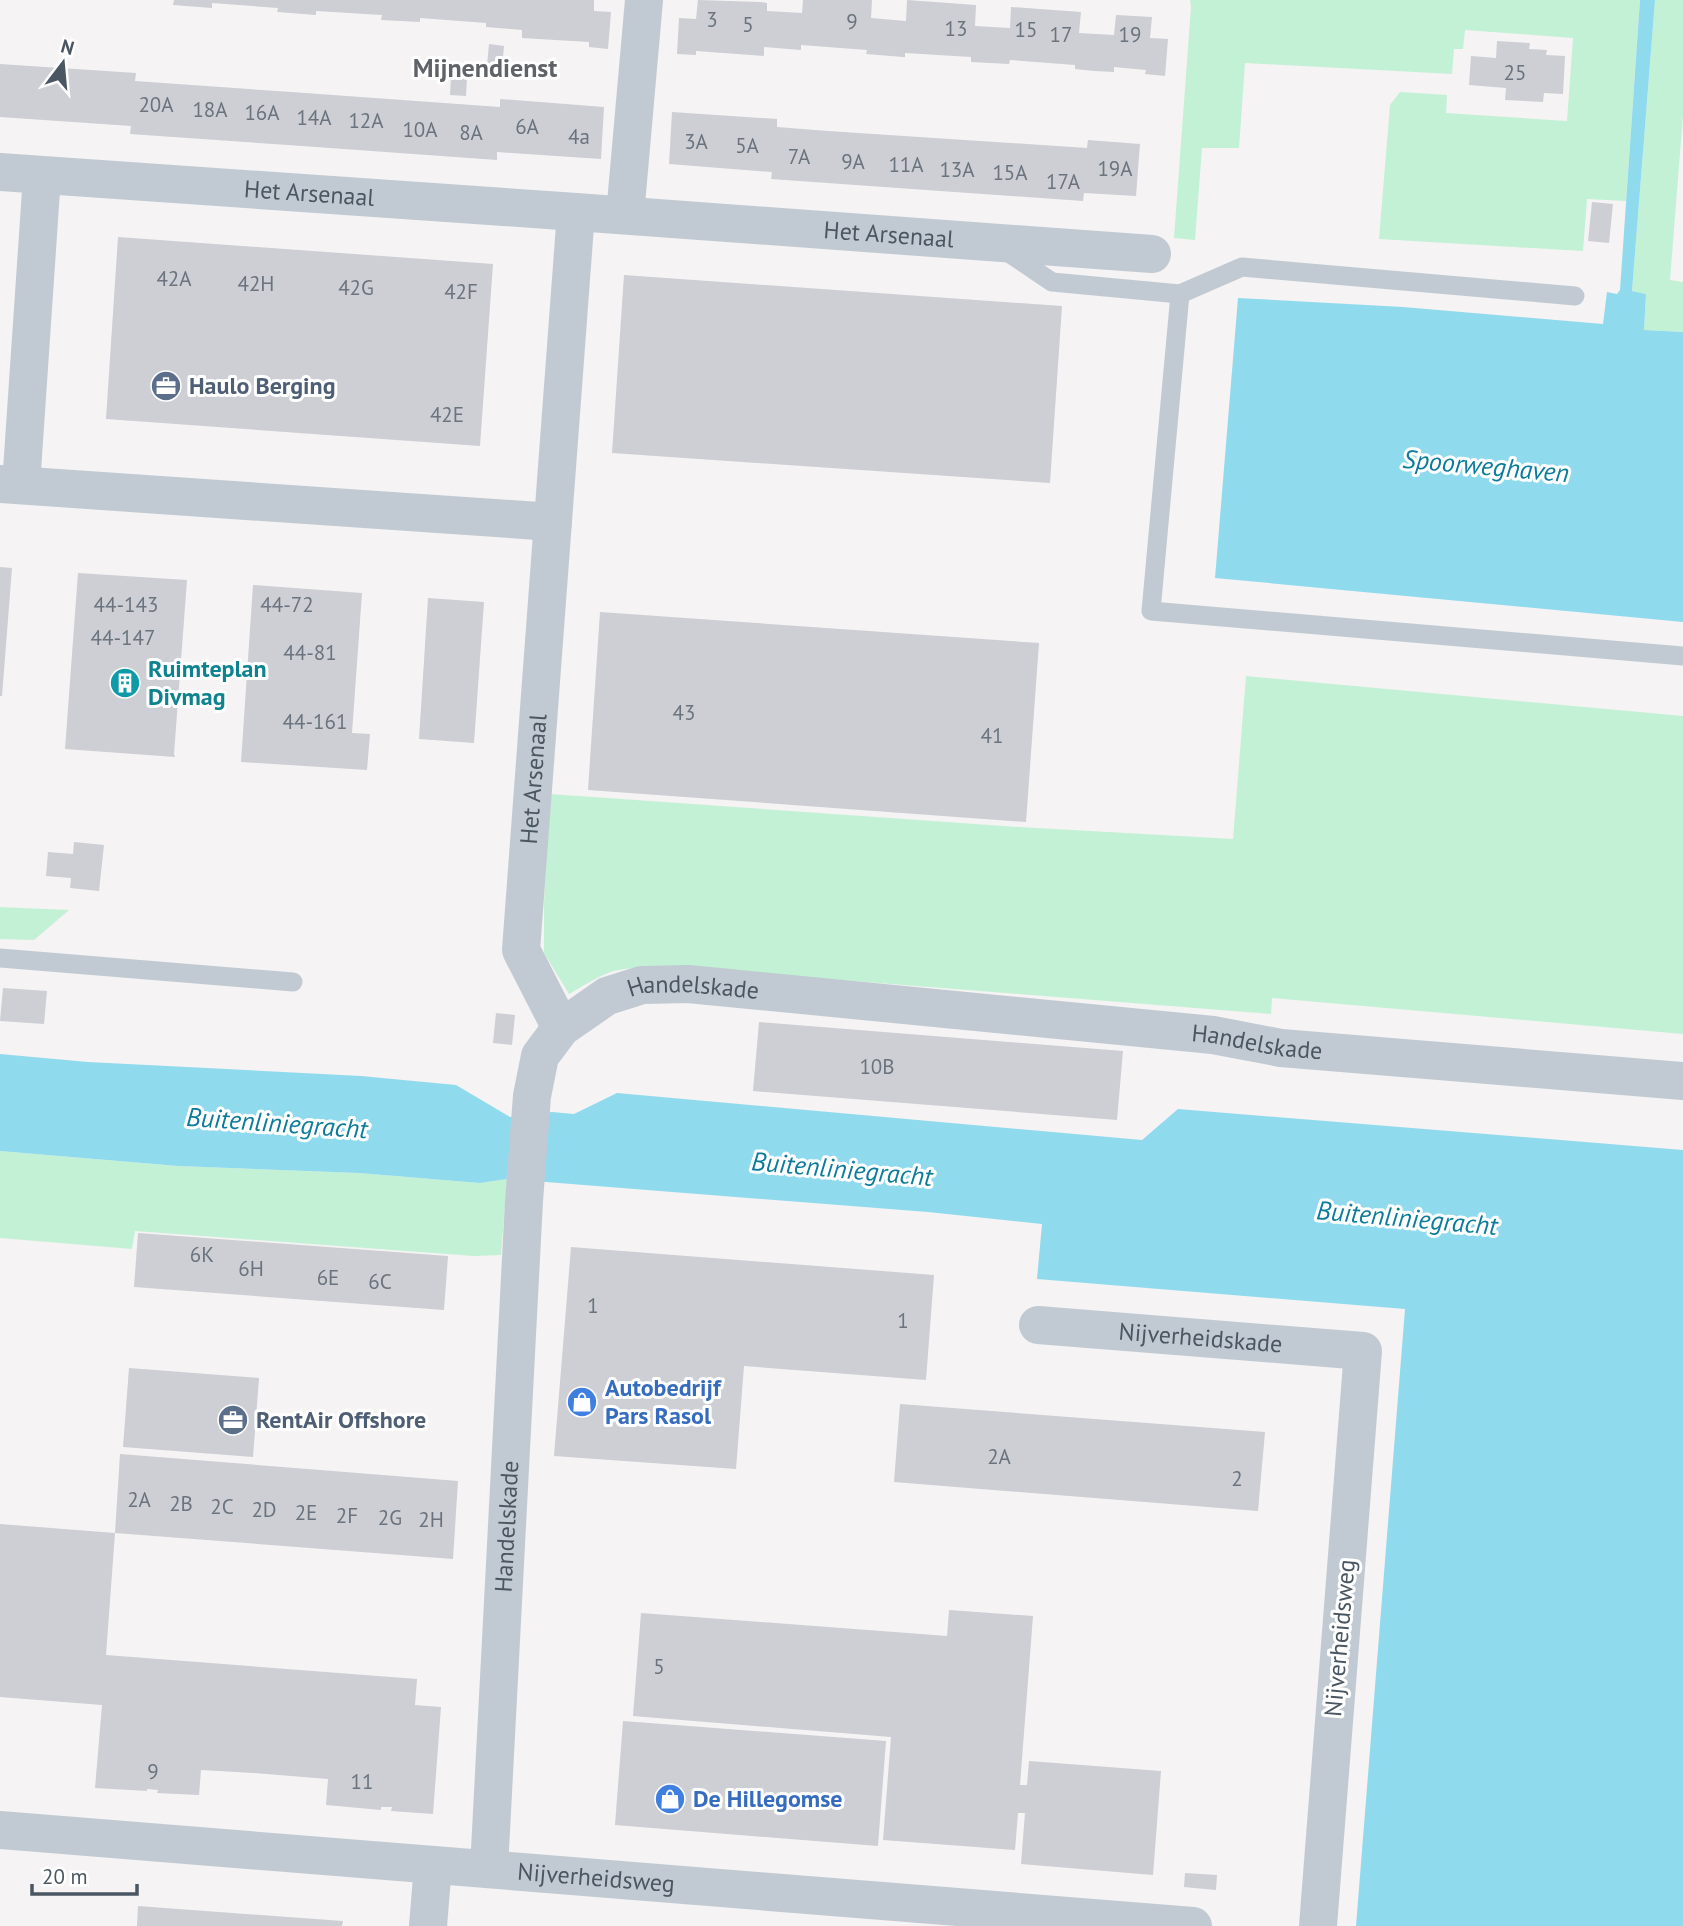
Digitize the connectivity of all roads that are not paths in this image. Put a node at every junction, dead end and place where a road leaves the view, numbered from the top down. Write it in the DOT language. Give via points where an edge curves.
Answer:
graph roads {
  1 [pos="643,0"];
  2 [pos="0,173"];
  3 [pos="42,176"];
  4 [pos="576,212"];
  5 [pos="625,215"];
  6 [pos="993,242"];
  7 [pos="1152,254"];
  8 [pos="1180,294"];
  9 [pos="1575,296"];
  10 [pos="10,484"];
  11 [pos="553,522"];
  12 [pos="1683,656"];
  13 [pos="0,958"];
  14 [pos="293,982"];
  15 [pos="561,1028"];
  16 [pos="1683,1081"];
  17 [pos="1038,1325"];
  18 [pos="1363,1351"];
  19 [pos="0,1830"];
  20 [pos="433,1865"];
  21 [pos="489,1870"];
  22 [pos="428,1926"];
  23 [pos="1193,1926"];
  24 [pos="1318,1926"];
  1 -- 5 [label="street"];
  2 -- 3 [label="street, Het Arsenaal"];
  3 -- 4 [label="street, Het Arsenaal"];
  3 -- 10 [label="street"];
  4 -- 5 [label="street, Het Arsenaal"];
  4 -- 11 [label="street, Het Arsenaal"];
  5 -- 6 [label="street, Het Arsenaal"];
  6 -- 7 [label="street, Het Arsenaal"];
  6 -- 8 [label="lane" via="1052,282"];
  8 -- 9 [label="lane" via="1242,267"];
  8 -- 12 [label="lane" via="1151,611"];
  10 -- 11 [label="street"];
  11 -- 15 [label="street, Het Arsenaal" via="521,950"];
  13 -- 14 [label="lane"];
  15 -- 16 [label="street, Handelskade" via="607,996 642,985 688,984 1213,1035 1281,1048"];
  15 -- 21 [label="street, Handelskade" via="540,1056 532,1096"];
  17 -- 18 [label="street, Nijverheidskade"];
  18 -- 24 [label="street, Nijverheidsweg"];
  19 -- 20 [label="street, Nijverheidsweg"];
  20 -- 21 [label="street, Nijverheidsweg"];
  20 -- 22 [label="street"];
  21 -- 23 [label="street, Nijverheidsweg"];
}
